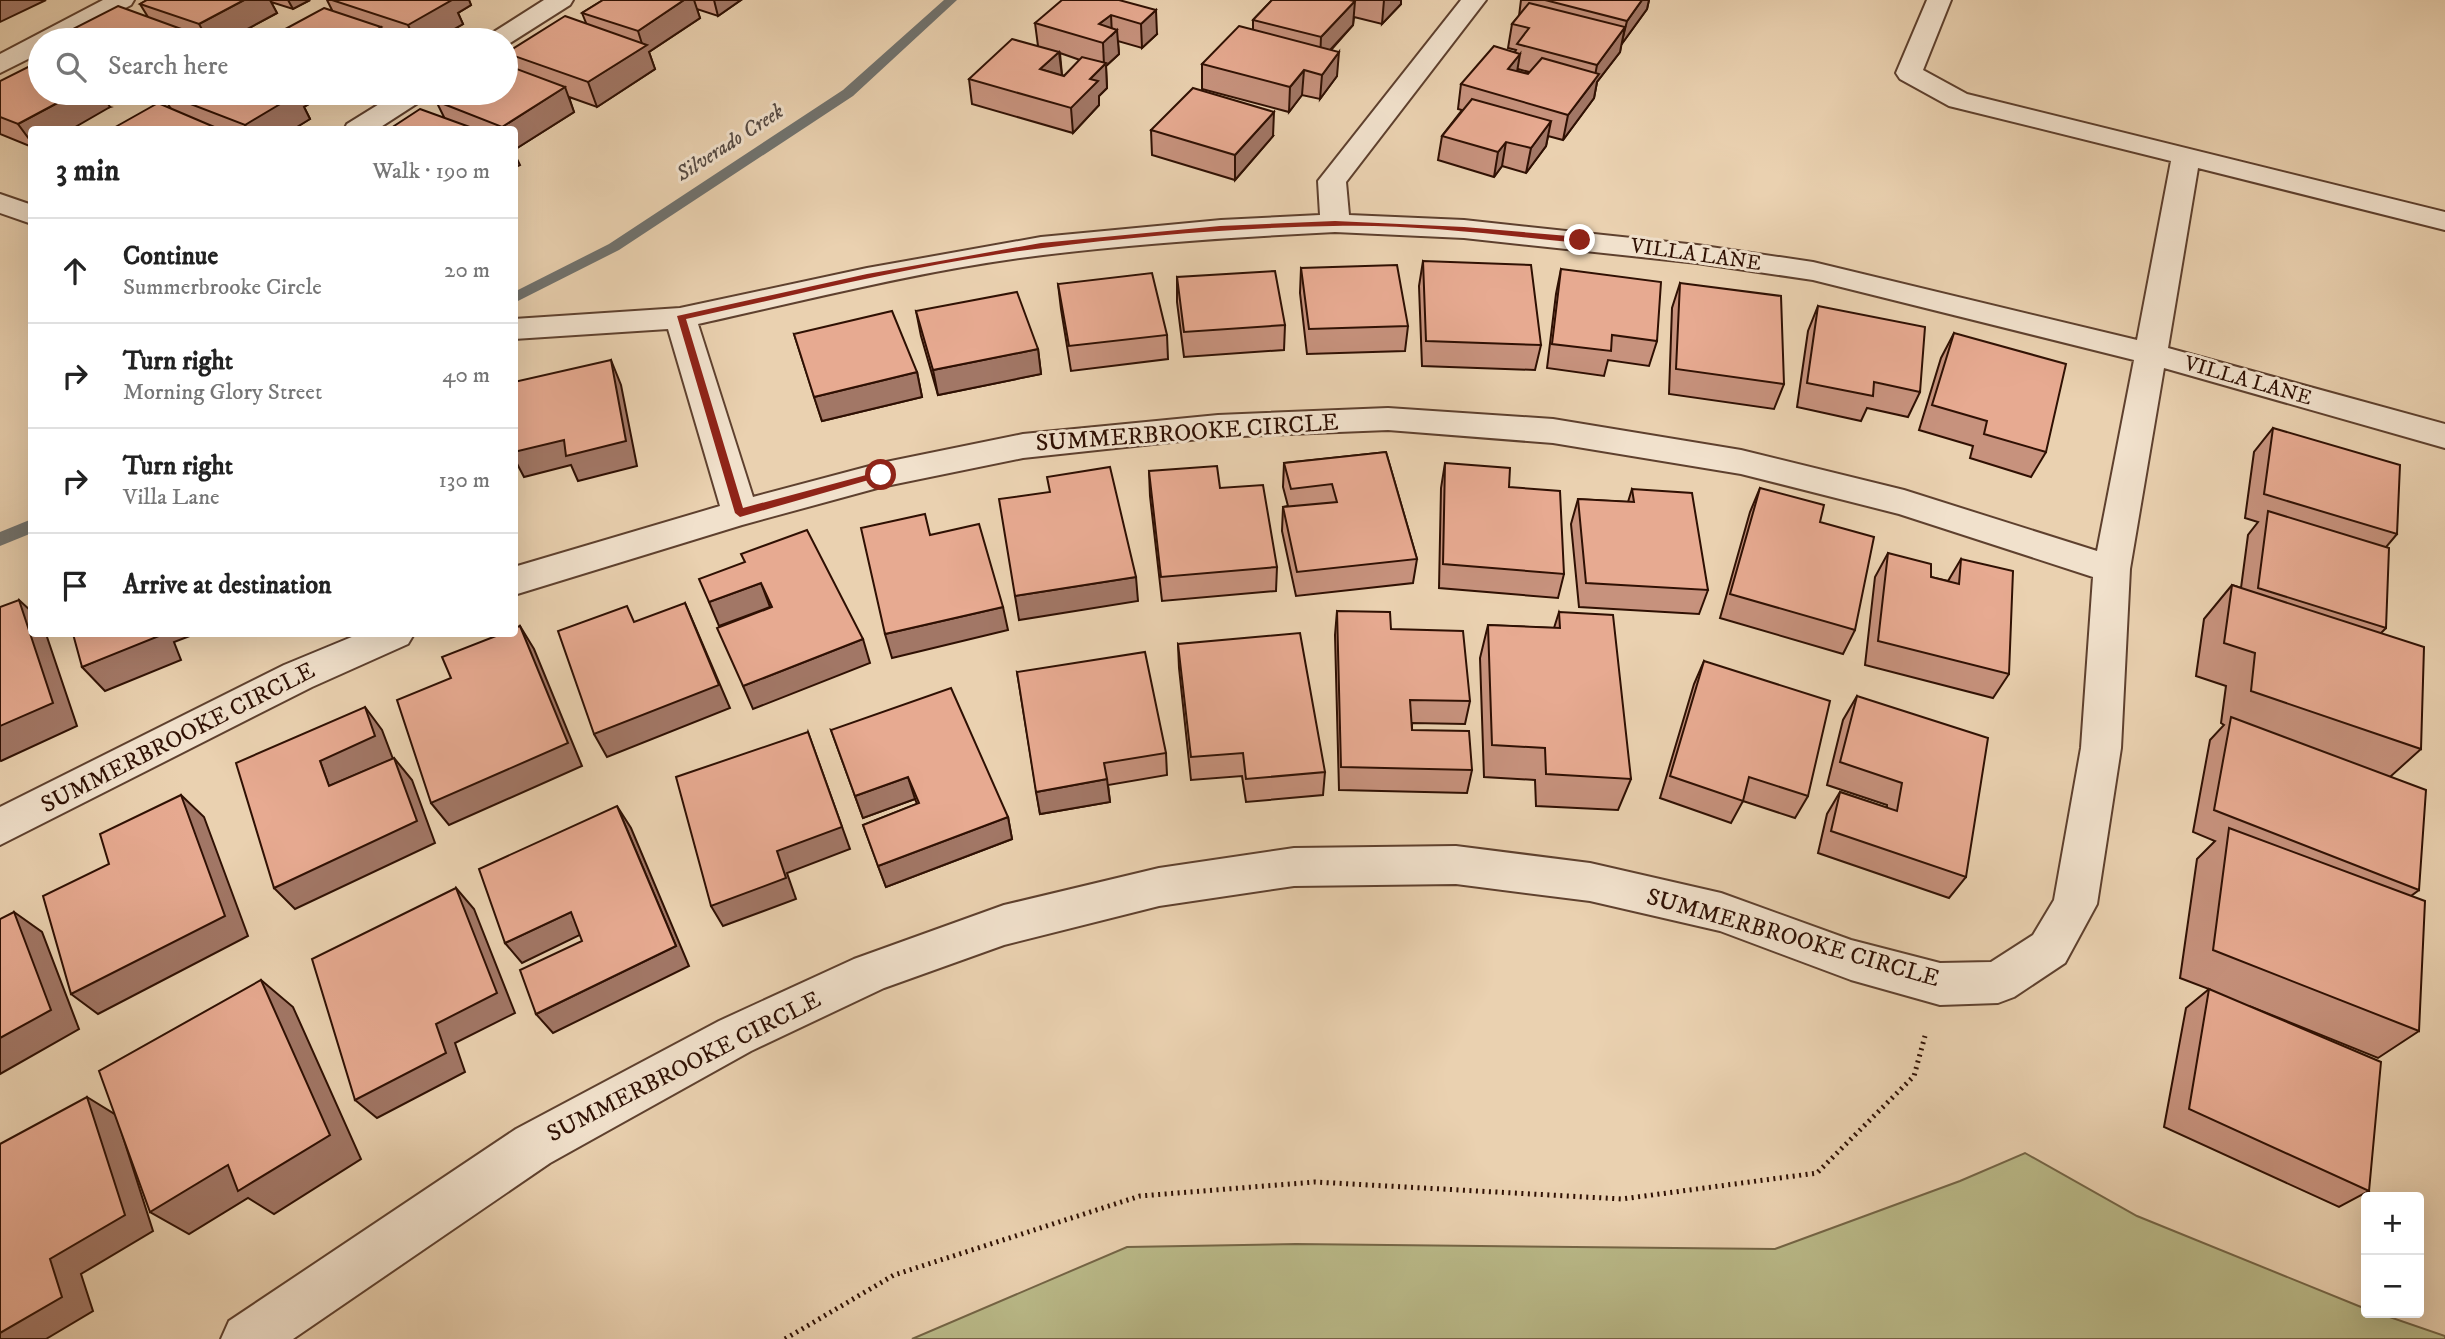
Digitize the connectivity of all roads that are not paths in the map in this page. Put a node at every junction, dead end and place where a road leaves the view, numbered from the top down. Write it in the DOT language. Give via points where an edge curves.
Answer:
graph roads {
  1 [pos="122,0"];
  2 [pos="561,0"];
  3 [pos="1475,0"];
  4 [pos="1939,0"];
  5 [pos="69,28"];
  6 [pos="517,28"];
  7 [pos="28,50"];
  8 [pos="0,65"];
  9 [pos="397,105"];
  10 [pos="364,126"];
  11 [pos="2186,157"];
  12 [pos="0,203"];
  13 [pos="28,214"];
  14 [pos="2445,221"];
  15 [pos="1335,223"];
  16 [pos="680,318"];
  17 [pos="518,329"];
  18 [pos="2152,354"];
  19 [pos="2445,436"];
  20 [pos="740,513"];
  21 [pos="2112,569"];
  22 [pos="518,580"];
  23 [pos="388,637"];
  24 [pos="0,827"];
  25 [pos="247,1339"];
  1 -- 5 [label="street"];
  2 -- 6 [label="street"];
  3 -- 15 [label="street" via="1332,181"];
  4 -- 11 [label="street" via="1909,73 1958,100"];
  7 -- 8 [label="street"];
  9 -- 10 [label="street"];
  11 -- 14 [label="street"];
  11 -- 18 [label="street, SUMMERBROOKE CIRCLE"];
  12 -- 13 [label="street"];
  15 -- 16 [label="street, VILLA LANE" via="1041,246 867,276"];
  15 -- 18 [label="street, VILLA LANE" via="1580,240 1812,271"];
  16 -- 17 [label="street, VILLA LANE"];
  16 -- 20 [label="street"];
  18 -- 19 [label="street, VILLA LANE"];
  18 -- 21 [label="street, SUMMERBROOKE CIRCLE"];
  20 -- 21 [label="street, SUMMERBROOKE CIRCLE" via="881,475 1023,446 1218,426 1388,419 1553,431 1741,462 1904,503"];
  20 -- 22 [label="street, SUMMERBROOKE CIRCLE"];
  21 -- 25 [label="street, SUMMERBROOKE CIRCLE" via="2101,748 2075,904 2049,949 1998,982 1940,984 1851,960 1721,912 1590,882 1456,865 1294,867 1158,887 1004,925 870,973 735,1036 533,1146"];
  23 -- 24 [label="street, SUMMERBROOKE CIRCLE" via="298,676"];
}
